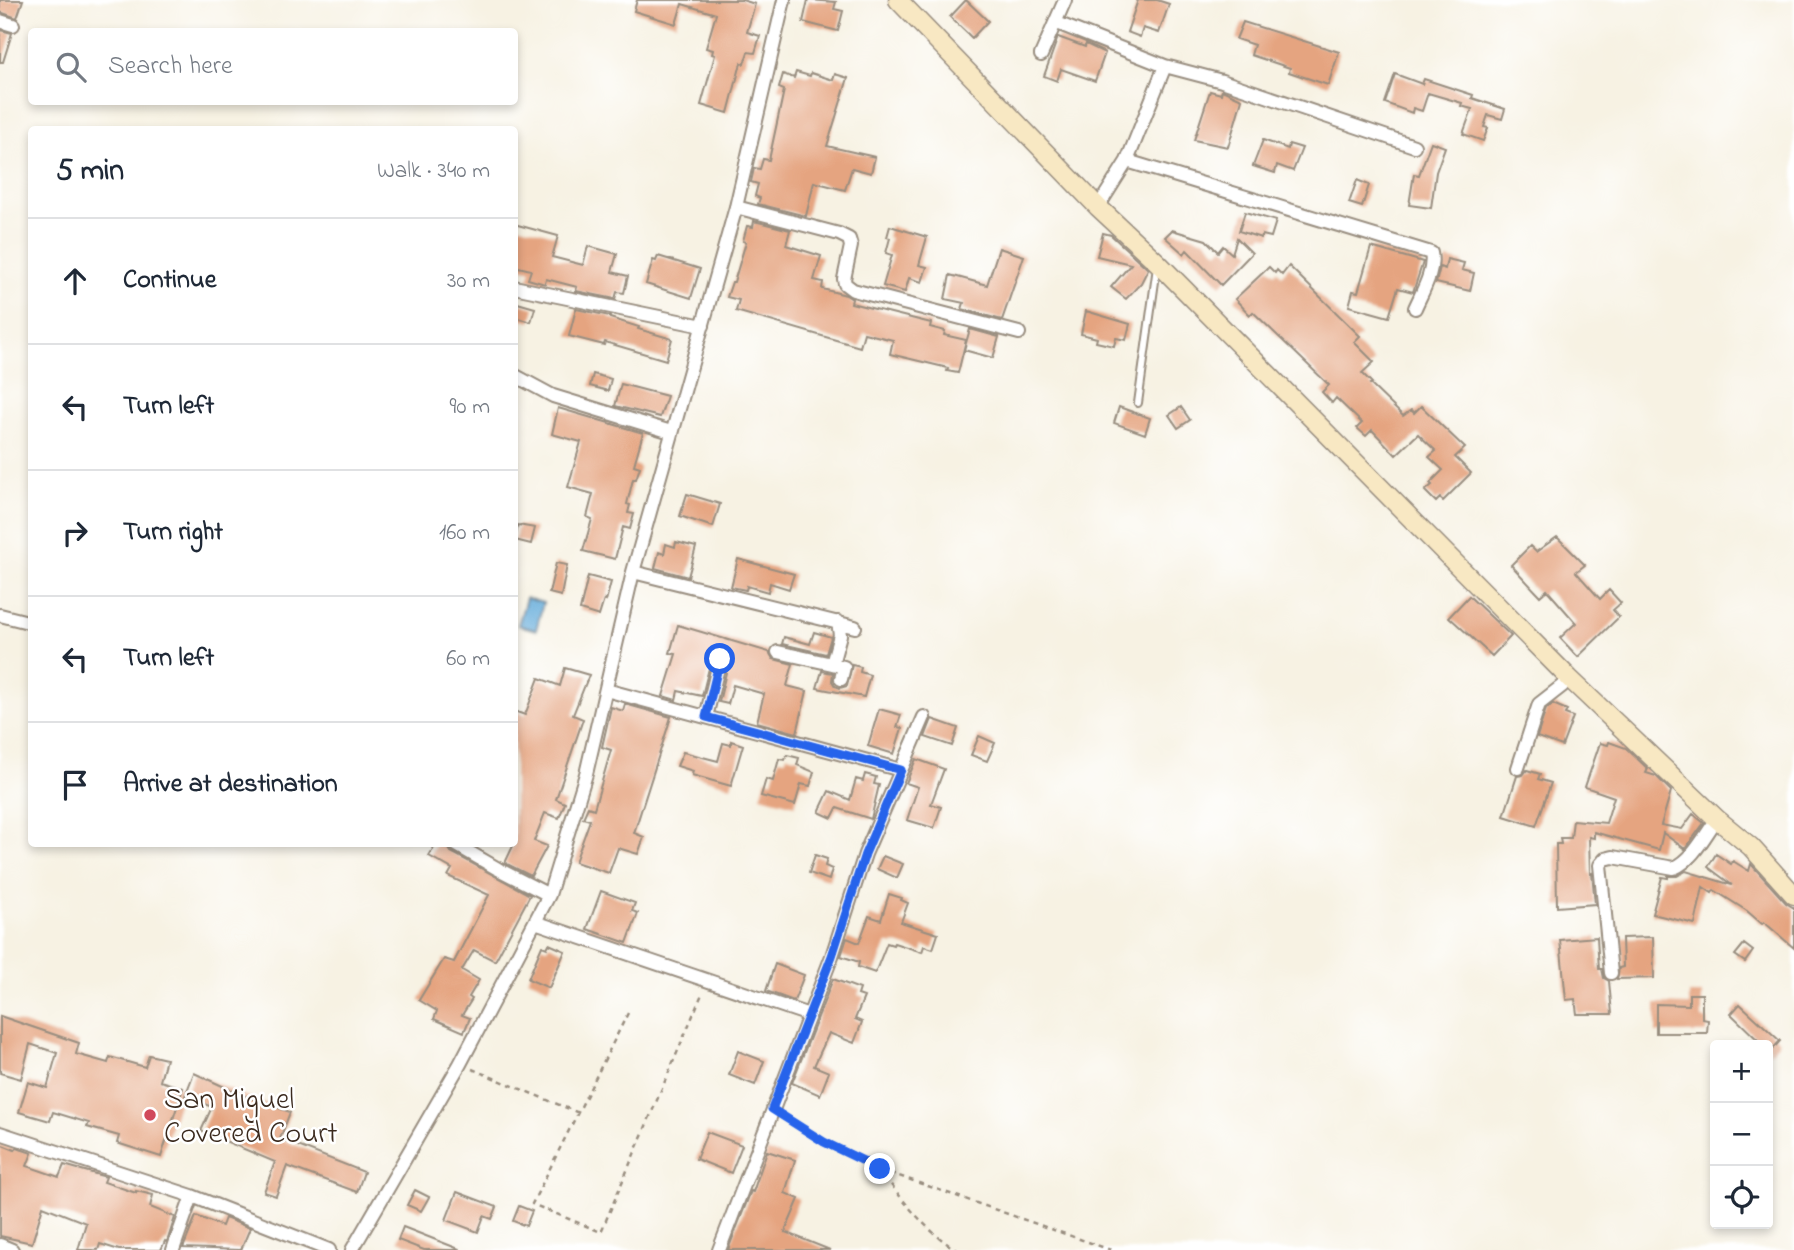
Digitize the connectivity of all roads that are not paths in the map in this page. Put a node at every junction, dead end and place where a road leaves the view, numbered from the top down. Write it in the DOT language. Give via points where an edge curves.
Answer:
graph roads {
  1 [pos="784,0"];
  2 [pos="898,0"];
  3 [pos="1065,0"];
  4 [pos="0,21"];
  5 [pos="1057,23"];
  6 [pos="13,25"];
  7 [pos="1041,55"];
  8 [pos="1165,66"];
  9 [pos="1414,146"];
  10 [pos="1127,161"];
  11 [pos="736,207"];
  12 [pos="1098,207"];
  13 [pos="1157,262"];
  14 [pos="518,288"];
  15 [pos="1415,308"];
  16 [pos="703,326"];
  17 [pos="1019,333"];
  18 [pos="518,376"];
  19 [pos="1138,402"];
  20 [pos="671,432"];
  21 [pos="633,572"];
  22 [pos="0,615"];
  23 [pos="28,622"];
  24 [pos="838,622"];
  25 [pos="855,627"];
  26 [pos="778,652"];
  27 [pos="720,659"];
  28 [pos="832,664"];
  29 [pos="1569,678"];
  30 [pos="841,679"];
  31 [pos="606,690"];
  32 [pos="706,717"];
  33 [pos="924,717"];
  34 [pos="1518,768"];
  35 [pos="901,770"];
  36 [pos="1717,819"];
  37 [pos="460,847"];
  38 [pos="549,895"];
  39 [pos="1794,895"];
  40 [pos="535,922"];
  41 [pos="1611,973"];
  42 [pos="809,1015"];
  43 [pos="0,1133"];
  44 [pos="191,1196"];
  45 [pos="0,1245"];
  46 [pos="12,1250"];
  47 [pos="173,1250"];
  48 [pos="330,1250"];
  49 [pos="352,1250"];
  50 [pos="719,1250"];
  1 -- 11 [label="street"];
  2 -- 12 [label="main road"];
  3 -- 5 [label="street"];
  4 -- 6 [label="street"];
  5 -- 7 [label="street"];
  5 -- 8 [label="street"];
  8 -- 9 [label="street"];
  8 -- 10 [label="street"];
  10 -- 12 [label="street"];
  10 -- 15 [label="street" via="1432,253 1430,272"];
  11 -- 16 [label="street"];
  11 -- 17 [label="street" via="849,239 844,279 853,290"];
  12 -- 13 [label="main road"];
  13 -- 19 [label="lane"];
  13 -- 29 [label="main road"];
  14 -- 16 [label="street"];
  16 -- 20 [label="street"];
  18 -- 20 [label="street" via="553,396"];
  20 -- 21 [label="street"];
  21 -- 24 [label="street"];
  21 -- 31 [label="street"];
  22 -- 23 [label="street"];
  24 -- 25 [label="street"];
  24 -- 28 [label="street" via="840,635"];
  26 -- 28 [label="street"];
  27 -- 32 [label="street"];
  28 -- 30 [label="street" via="844,667"];
  29 -- 34 [label="street" via="1539,704"];
  29 -- 36 [label="main road"];
  31 -- 32 [label="street"];
  31 -- 38 [label="street"];
  32 -- 35 [label="street"];
  33 -- 35 [label="street"];
  35 -- 42 [label="street" via="865,854"];
  36 -- 39 [label="main road"];
  36 -- 41 [label="street" via="1682,865 1674,868 1613,857 1600,865"];
  37 -- 38 [label="street"];
  38 -- 40 [label="street"];
  40 -- 42 [label="street"];
  40 -- 49 [label="street" via="460,1064"];
  42 -- 50 [label="street"];
  43 -- 44 [label="street"];
  44 -- 47 [label="street"];
  44 -- 48 [label="street"];
  45 -- 46 [label="street"];
}
